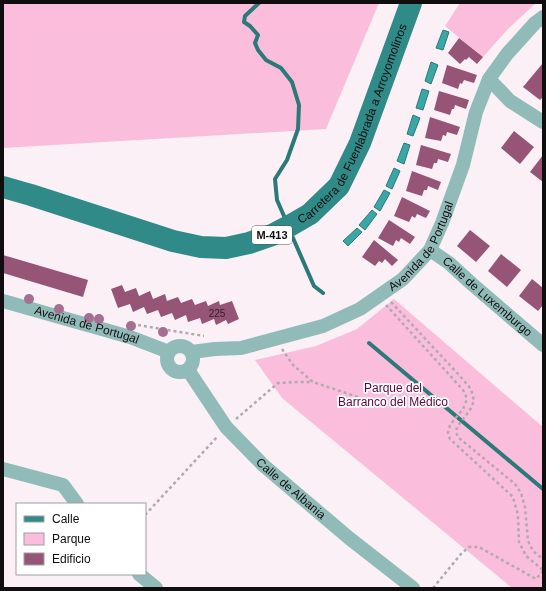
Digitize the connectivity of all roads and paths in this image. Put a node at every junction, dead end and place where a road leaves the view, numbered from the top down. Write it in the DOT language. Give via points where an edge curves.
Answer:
graph roads {
  1 [pos="411,3"];
  2 [pos="543,17"];
  3 [pos="489,79"];
  4 [pos="543,122"];
  5 [pos="3,187"];
  6 [pos="430,250"];
  7 [pos="380,295"];
  8 [pos="3,301"];
  9 [pos="132,323"];
  10 [pos="210,337"];
  11 [pos="274,339"];
  12 [pos="543,345"];
  13 [pos="169,352"];
  14 [pos="192,352"];
  15 [pos="188,370"];
  16 [pos="358,398"];
  17 [pos="3,469"];
  18 [pos="76,503"];
  19 [pos="543,559"];
  20 [pos="543,571"];
  21 [pos="140,575"];
  22 [pos="156,588"];
  23 [pos="413,588"];
  24 [pos="433,588"];
  1 -- 5 [label="main road, Carretera de Fuenlabrada a Arroyomolinos / M-413" via="360,143 339,186 310,214 272,235 226,248 201,248"];
  2 -- 3 [label="street, Avenida de Portugal" via="507,54"];
  3 -- 4 [label="street" via="510,101"];
  3 -- 6 [label="street, Avenida de Portugal" via="476,112 463,165"];
  6 -- 7 [label="street, Avenida de Portugal" via="402,279"];
  6 -- 12 [label="street, Calle de Luxemburgo" via="450,263"];
  7 -- 11 [label="street, Avenida de Portugal" via="360,309 323,326"];
  7 -- 19 [label="path" via="471,389 474,401 457,427 456,433 515,484 525,507 528,541 533,551"];
  7 -- 20 [label="path" via="463,390 467,399 463,409 450,425 450,439 513,497 518,515 519,542 526,556"];
  8 -- 13 [label="street, Avenida de Portugal" via="130,337"];
  9 -- 10 [label="path"];
  11 -- 14 [label="street, Avenida de Portugal" via="241,348"];
  11 -- 16 [label="path" via="293,365 312,382"];
  13 -- 14 [label="street" via="180,346 187,347"];
  13 -- 15 [label="street" via="167,356 171,368 181,372"];
  14 -- 15 [label="street" via="192,364"];
  15 -- 23 [label="street, Calle de Albania" via="226,427 263,465"];
  17 -- 18 [label="street" via="63,486"];
  20 -- 24 [label="path" via="536,580 479,547 469,546"];
  21 -- 22 [label="street"];
}
